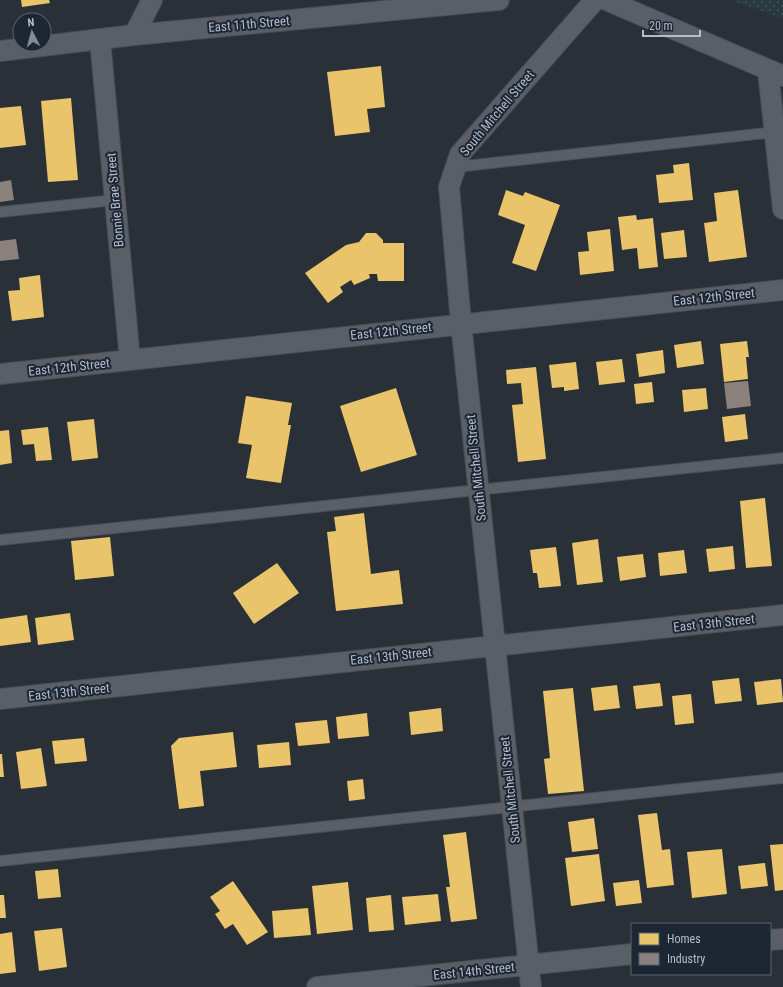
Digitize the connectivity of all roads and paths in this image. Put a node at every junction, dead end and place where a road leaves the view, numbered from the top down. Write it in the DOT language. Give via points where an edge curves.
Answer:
graph roads {
  1 [pos="152,0"];
  2 [pos="499,0"];
  3 [pos="594,0"];
  4 [pos="606,0"];
  5 [pos="134,35"];
  6 [pos="100,40"];
  7 [pos="0,51"];
  8 [pos="776,73"];
  9 [pos="775,132"];
  10 [pos="456,167"];
  11 [pos="115,200"];
  12 [pos="783,209"];
  13 [pos="0,212"];
  14 [pos="783,290"];
  15 [pos="461,323"];
  16 [pos="130,360"];
  17 [pos="0,374"];
  18 [pos="783,458"];
  19 [pos="479,490"];
  20 [pos="0,540"];
  21 [pos="783,615"];
  22 [pos="495,645"];
  23 [pos="0,699"];
  24 [pos="783,778"];
  25 [pos="512,807"];
  26 [pos="0,861"];
  27 [pos="783,939"];
  28 [pos="771,940"];
  29 [pos="631,954"];
  30 [pos="529,965"];
  31 [pos="317,987"];
  32 [pos="531,987"];
  1 -- 5 [label="street"];
  2 -- 5 [label="street, East 11th Street"];
  3 -- 10 [label="street, South Mitchell Street" via="460,154"];
  4 -- 8 [label="street"];
  5 -- 6 [label="street, East 11th Street"];
  6 -- 7 [label="street, East 11th Street"];
  6 -- 11 [label="street, Bonnie Brae Street"];
  8 -- 9 [label="street"];
  9 -- 10 [label="lane"];
  9 -- 12 [label="street"];
  10 -- 15 [label="street, South Mitchell Street" via="449,187"];
  11 -- 13 [label="lane"];
  11 -- 16 [label="street, Bonnie Brae Street"];
  14 -- 15 [label="street, East 12th Street"];
  15 -- 16 [label="street, East 12th Street"];
  15 -- 19 [label="street, South Mitchell Street"];
  16 -- 17 [label="street, East 12th Street"];
  18 -- 19 [label="lane"];
  19 -- 20 [label="lane"];
  19 -- 22 [label="street, South Mitchell Street"];
  21 -- 22 [label="street, East 13th Street"];
  22 -- 23 [label="street, East 13th Street"];
  22 -- 25 [label="street, South Mitchell Street"];
  24 -- 25 [label="lane"];
  25 -- 26 [label="lane"];
  25 -- 30 [label="street, South Mitchell Street"];
  27 -- 28 [label="street"];
  29 -- 30 [label="street, East 14th Street"];
  30 -- 31 [label="street, East 14th Street"];
  30 -- 32 [label="street, South Mitchell Street"];
}
